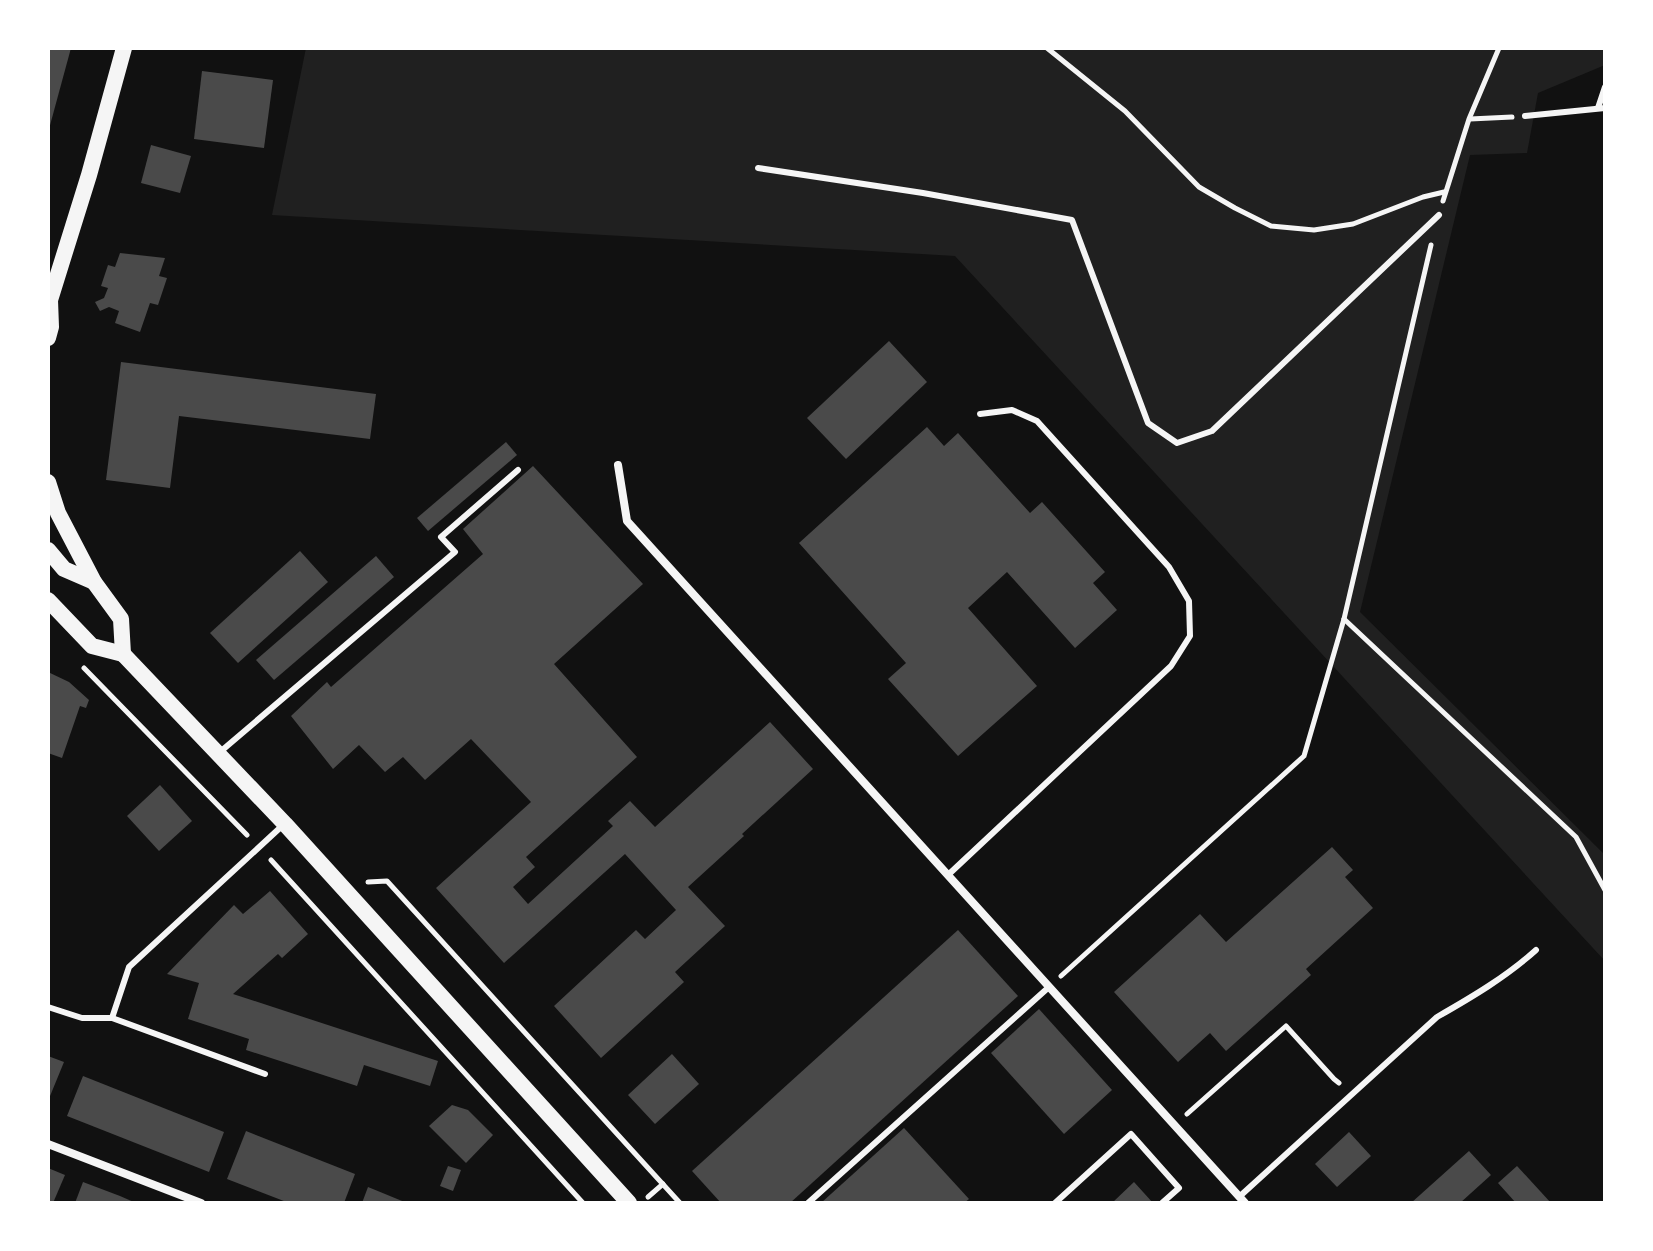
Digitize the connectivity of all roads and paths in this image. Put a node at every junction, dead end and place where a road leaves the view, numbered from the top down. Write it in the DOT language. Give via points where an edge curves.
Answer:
graph roads {
  1 [pos="124,48"];
  2 [pos="1047,48"];
  3 [pos="1499,48"];
  4 [pos="1605,87"];
  5 [pos="1601,108"];
  6 [pos="1525,116"];
  7 [pos="1469,119"];
  8 [pos="758,168"];
  9 [pos="1445,191"];
  10 [pos="1439,215"];
  11 [pos="49,301"];
  12 [pos="48,338"];
  13 [pos="980,414"];
  14 [pos="618,465"];
  15 [pos="518,470"];
  16 [pos="48,482"];
  17 [pos="48,550"];
  18 [pos="94,582"];
  19 [pos="48,600"];
  20 [pos="1344,619"];
  21 [pos="123,654"];
  22 [pos="80,663"];
  23 [pos="217,754"];
  24 [pos="285,824"];
  25 [pos="259,847"];
  26 [pos="948,875"];
  27 [pos="340,884"];
  28 [pos="1605,890"];
  29 [pos="1536,950"];
  30 [pos="1049,987"];
  31 [pos="48,1007"];
  32 [pos="112,1018"];
  33 [pos="265,1074"];
  34 [pos="1355,1092"];
  35 [pos="1175,1126"];
  36 [pos="48,1144"];
  37 [pos="1242,1200"];
  38 [pos="201,1203"];
  39 [pos="583,1203"];
  40 [pos="629,1203"];
  41 [pos="680,1203"];
  42 [pos="808,1203"];
  43 [pos="1055,1203"];
  44 [pos="1162,1203"];
  1 -- 11 [label="main road"];
  2 -- 9 [label="path" via="1125,111 1199,187 1271,226 1314,230 1353,224"];
  3 -- 7 [label="path"];
  4 -- 5 [label="lane"];
  5 -- 6 [label="lane"];
  6 -- 7 [label="path"];
  7 -- 9 [label="path"];
  8 -- 10 [label="lane" via="1072,220 1148,423 1177,443 1212,431"];
  9 -- 10 [label="path"];
  10 -- 20 [label="path"];
  11 -- 12 [label="main road"];
  13 -- 26 [label="lane" via="1012,410 1037,421 1169,567 1189,601 1190,636 1171,666"];
  14 -- 26 [label="street" via="627,521"];
  15 -- 23 [label="lane" via="441,537 455,552"];
  16 -- 18 [label="main road"];
  17 -- 18 [label="main road" via="64,569"];
  18 -- 21 [label="main road" via="121,619"];
  19 -- 21 [label="main road" via="92,646"];
  20 -- 28 [label="path" via="1576,837"];
  20 -- 30 [label="path" via="1304,756"];
  21 -- 23 [label="main road"];
  22 -- 25 [label="path"];
  23 -- 24 [label="main road"];
  24 -- 25 [label="lane"];
  24 -- 27 [label="main road"];
  25 -- 32 [label="lane" via="129,967"];
  25 -- 39 [label="path"];
  26 -- 30 [label="street"];
  27 -- 40 [label="main road"];
  27 -- 41 [label="path" via="387,881"];
  29 -- 34 [label="lane" via="1437,1017"];
  30 -- 35 [label="street"];
  30 -- 42 [label="lane"];
  31 -- 32 [label="lane" via="82,1018"];
  32 -- 33 [label="lane"];
  34 -- 35 [label="path" via="1334,1079 1286,1026"];
  34 -- 37 [label="lane"];
  35 -- 37 [label="street"];
  36 -- 38 [label="street"];
  43 -- 44 [label="lane" via="1131,1134 1179,1188"];
}
